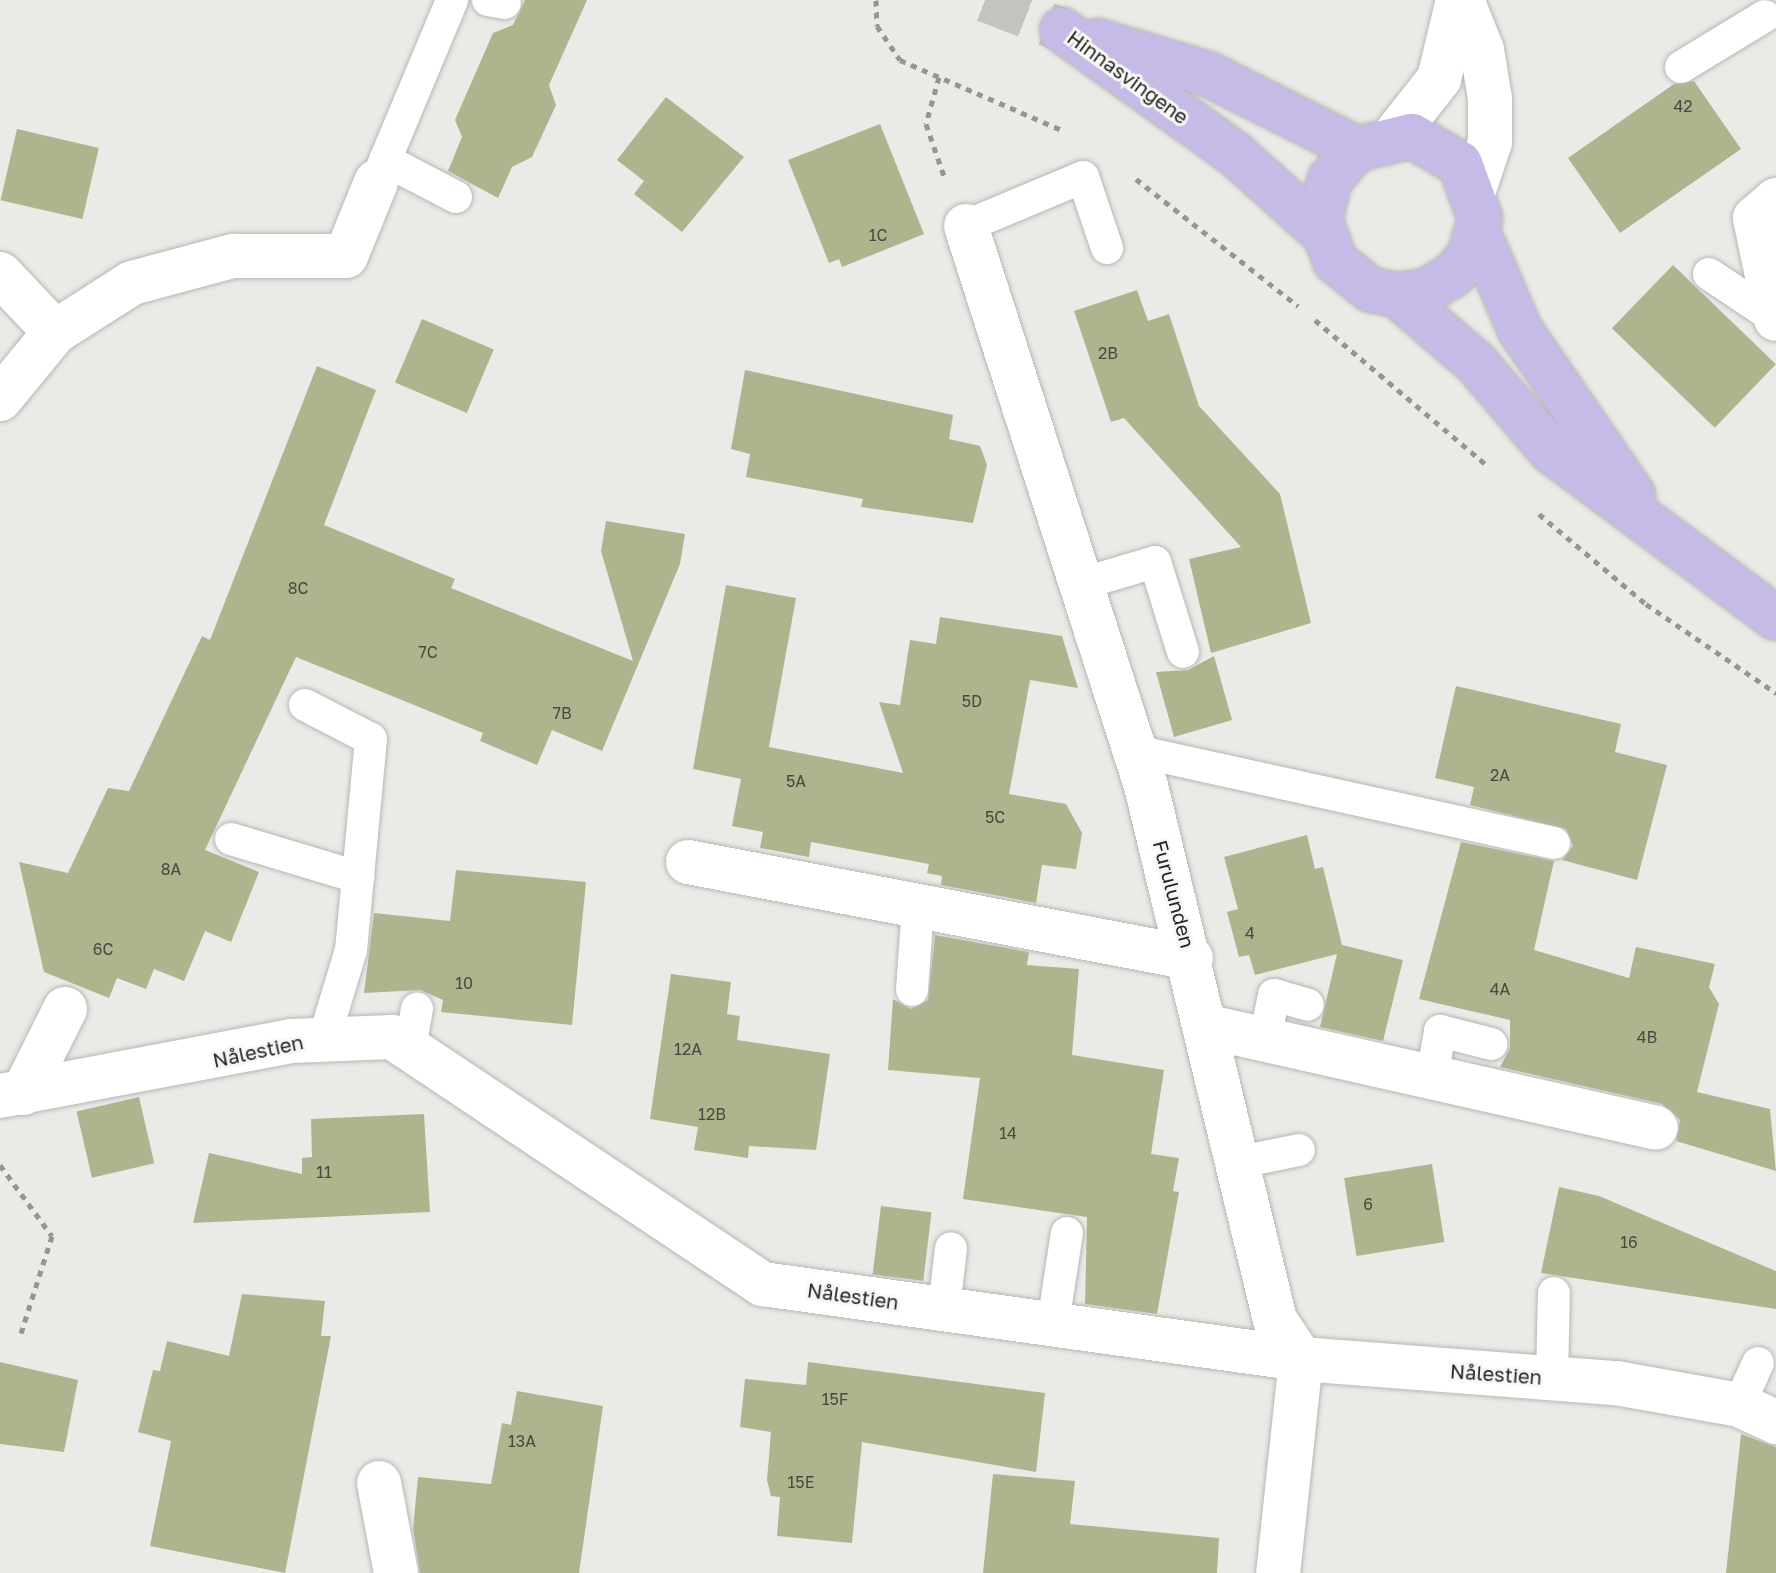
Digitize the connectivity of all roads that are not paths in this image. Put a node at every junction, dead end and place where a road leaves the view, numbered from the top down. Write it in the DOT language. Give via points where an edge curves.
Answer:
graph roads {
  1 [pos="452,0"];
  2 [pos="1460,0"];
  3 [pos="1764,14"];
  4 [pos="1681,67"];
  5 [pos="1376,142"];
  6 [pos="380,171"];
  7 [pos="456,197"];
  8 [pos="1776,200"];
  9 [pos="1476,211"];
  10 [pos="966,226"];
  11 [pos="1323,233"];
  12 [pos="1107,248"];
  13 [pos="0,274"];
  14 [pos="1709,274"];
  15 [pos="1397,295"];
  16 [pos="1774,306"];
  17 [pos="55,332"];
  18 [pos="0,399"];
  19 [pos="1653,523"];
  20 [pos="1084,583"];
  21 [pos="1776,618"];
  22 [pos="1183,652"];
  23 [pos="305,705"];
  24 [pos="1136,751"];
  25 [pos="231,839"];
  26 [pos="1554,843"];
  27 [pos="688,862"];
  28 [pos="358,877"];
  29 [pos="918,906"];
  30 [pos="1191,958"];
  31 [pos="912,990"];
  32 [pos="1308,1005"];
  33 [pos="65,1009"];
  34 [pos="1209,1027"];
  35 [pos="324,1039"];
  36 [pos="1265,1039"];
  37 [pos="1491,1044"];
  38 [pos="1432,1077"];
  39 [pos="11,1095"];
  40 [pos="1656,1128"];
  41 [pos="1299,1150"];
  42 [pos="1240,1162"];
  43 [pos="1067,1233"];
  44 [pos="951,1248"];
  45 [pos="1554,1293"];
  46 [pos="944,1308"];
  47 [pos="1053,1323"];
  48 [pos="1301,1359"];
  49 [pos="1758,1363"];
  50 [pos="1552,1378"];
  51 [pos="1758,1414"];
  52 [pos="379,1483"];
  53 [pos="396,1573"];
  54 [pos="1278,1573"];
  1 -- 6 [label="lane"];
  2 -- 5 [label="street" via="1439,79"];
  2 -- 9 [label="street" via="1482,50 1490,99 1490,142"];
  3 -- 4 [label="lane"];
  5 -- 9 [label="main road" via="1443,148"];
  5 -- 11 [label="main road" via="1326,188"];
  5 -- 11 [label="main road, Hinnasvingene" via="1208,74 1062,30 1235,154"];
  6 -- 7 [label="lane"];
  6 -- 17 [label="street" via="346,256 272,252 190,264 132,283"];
  8 -- 16 [label="street" via="1755,218"];
  9 -- 15 [label="main road" via="1454,274 1426,291"];
  9 -- 19 [label="main road" via="1520,330"];
  10 -- 12 [label="lane" via="1083,177"];
  10 -- 20 [label="street, Furulunden"];
  11 -- 15 [label="main road" via="1352,279"];
  13 -- 17 [label="street"];
  14 -- 16 [label="lane"];
  15 -- 19 [label="main road" via="1476,363 1551,451"];
  17 -- 18 [label="street"];
  19 -- 21 [label="main road"];
  20 -- 22 [label="lane" via="1155,562"];
  20 -- 24 [label="street, Furulunden"];
  23 -- 28 [label="lane" via="371,739"];
  24 -- 26 [label="lane"];
  24 -- 30 [label="street, Furulunden"];
  25 -- 28 [label="lane"];
  27 -- 29 [label="street"];
  28 -- 35 [label="lane" via="351,950"];
  29 -- 30 [label="street"];
  29 -- 31 [label="lane"];
  30 -- 34 [label="street, Furulunden"];
  32 -- 36 [label="lane" via="1274,995"];
  33 -- 39 [label="street"];
  34 -- 36 [label="street"];
  34 -- 42 [label="street, Furulunden"];
  35 -- 39 [label="street, Nålestien"];
  35 -- 46 [label="street, Nålestien" via="392,1037 414,1029 763,1284"];
  36 -- 38 [label="street"];
  37 -- 38 [label="lane" via="1440,1031"];
  38 -- 40 [label="street"];
  41 -- 42 [label="lane"];
  42 -- 48 [label="street, Furulunden" via="1275,1320"];
  43 -- 47 [label="lane"];
  44 -- 46 [label="lane"];
  45 -- 50 [label="lane"];
  46 -- 47 [label="street, Nålestien"];
  47 -- 48 [label="street, Nålestien"];
  48 -- 50 [label="street, Nålestien"];
  48 -- 54 [label="street"];
  49 -- 51 [label="lane"];
  50 -- 51 [label="street, Nålestien"];
  52 -- 53 [label="street"];
}
